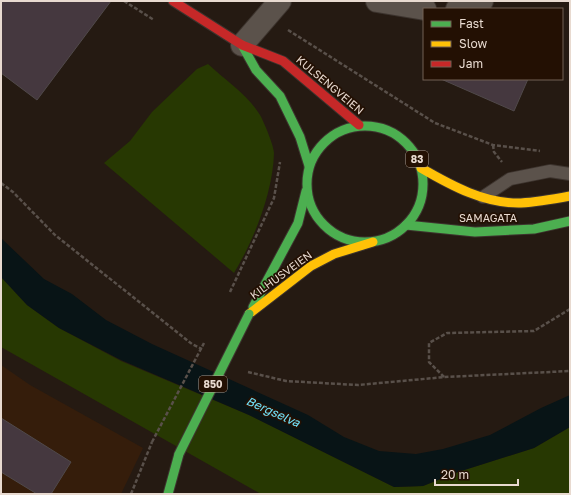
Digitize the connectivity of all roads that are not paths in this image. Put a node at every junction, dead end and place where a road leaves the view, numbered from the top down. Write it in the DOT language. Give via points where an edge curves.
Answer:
graph roads {
  1 [pos="173,1"];
  2 [pos="377,1"];
  3 [pos="482,1"];
  4 [pos="460,8"];
  5 [pos="273,9"];
  6 [pos="423,9"];
  7 [pos="242,45"];
  8 [pos="359,125"];
  9 [pos="309,166"];
  10 [pos="421,168"];
  11 [pos="570,174"];
  12 [pos="306,191"];
  13 [pos="570,196"];
  14 [pos="483,198"];
  15 [pos="570,221"];
  16 [pos="406,226"];
  17 [pos="374,242"];
  18 [pos="249,314"];
  19 [pos="168,494"];
  1 -- 7 [label="main road, KULSENGVEIEN"];
  2 -- 6 [label="street"];
  3 -- 4 [label="street"];
  5 -- 7 [label="street"];
  7 -- 8 [label="main road, KULSENGVEIEN" via="284,61"];
  7 -- 9 [label="main road, KULSENGVEIEN" via="256,70 280,96 300,137"];
  8 -- 9 [label="main road, 83" via="343,129 328,138 316,150"];
  8 -- 10 [label="main road, 83" via="391,131 405,141 415,153"];
  9 -- 12 [label="main road, 83"];
  10 -- 14 [label="main road, SAMAGATA / 83"];
  10 -- 16 [label="main road, 83" via="423,189 418,209"];
  11 -- 14 [label="lane" via="550,171 510,178"];
  12 -- 17 [label="main road, 83" via="312,209 322,224 337,235 355,241"];
  12 -- 18 [label="main road, KILHUSVEIEN / 850" via="298,223"];
  13 -- 14 [label="main road, SAMAGATA / 83" via="507,202"];
  15 -- 16 [label="main road, SAMAGATA" via="534,229 475,232"];
  16 -- 17 [label="main road, 83" via="391,236"];
  17 -- 18 [label="main road, KILHUSVEIEN / 850" via="334,254 311,266"];
  18 -- 19 [label="main road, KILHUSVEIEN / 850, bridge" via="179,454"];
}
